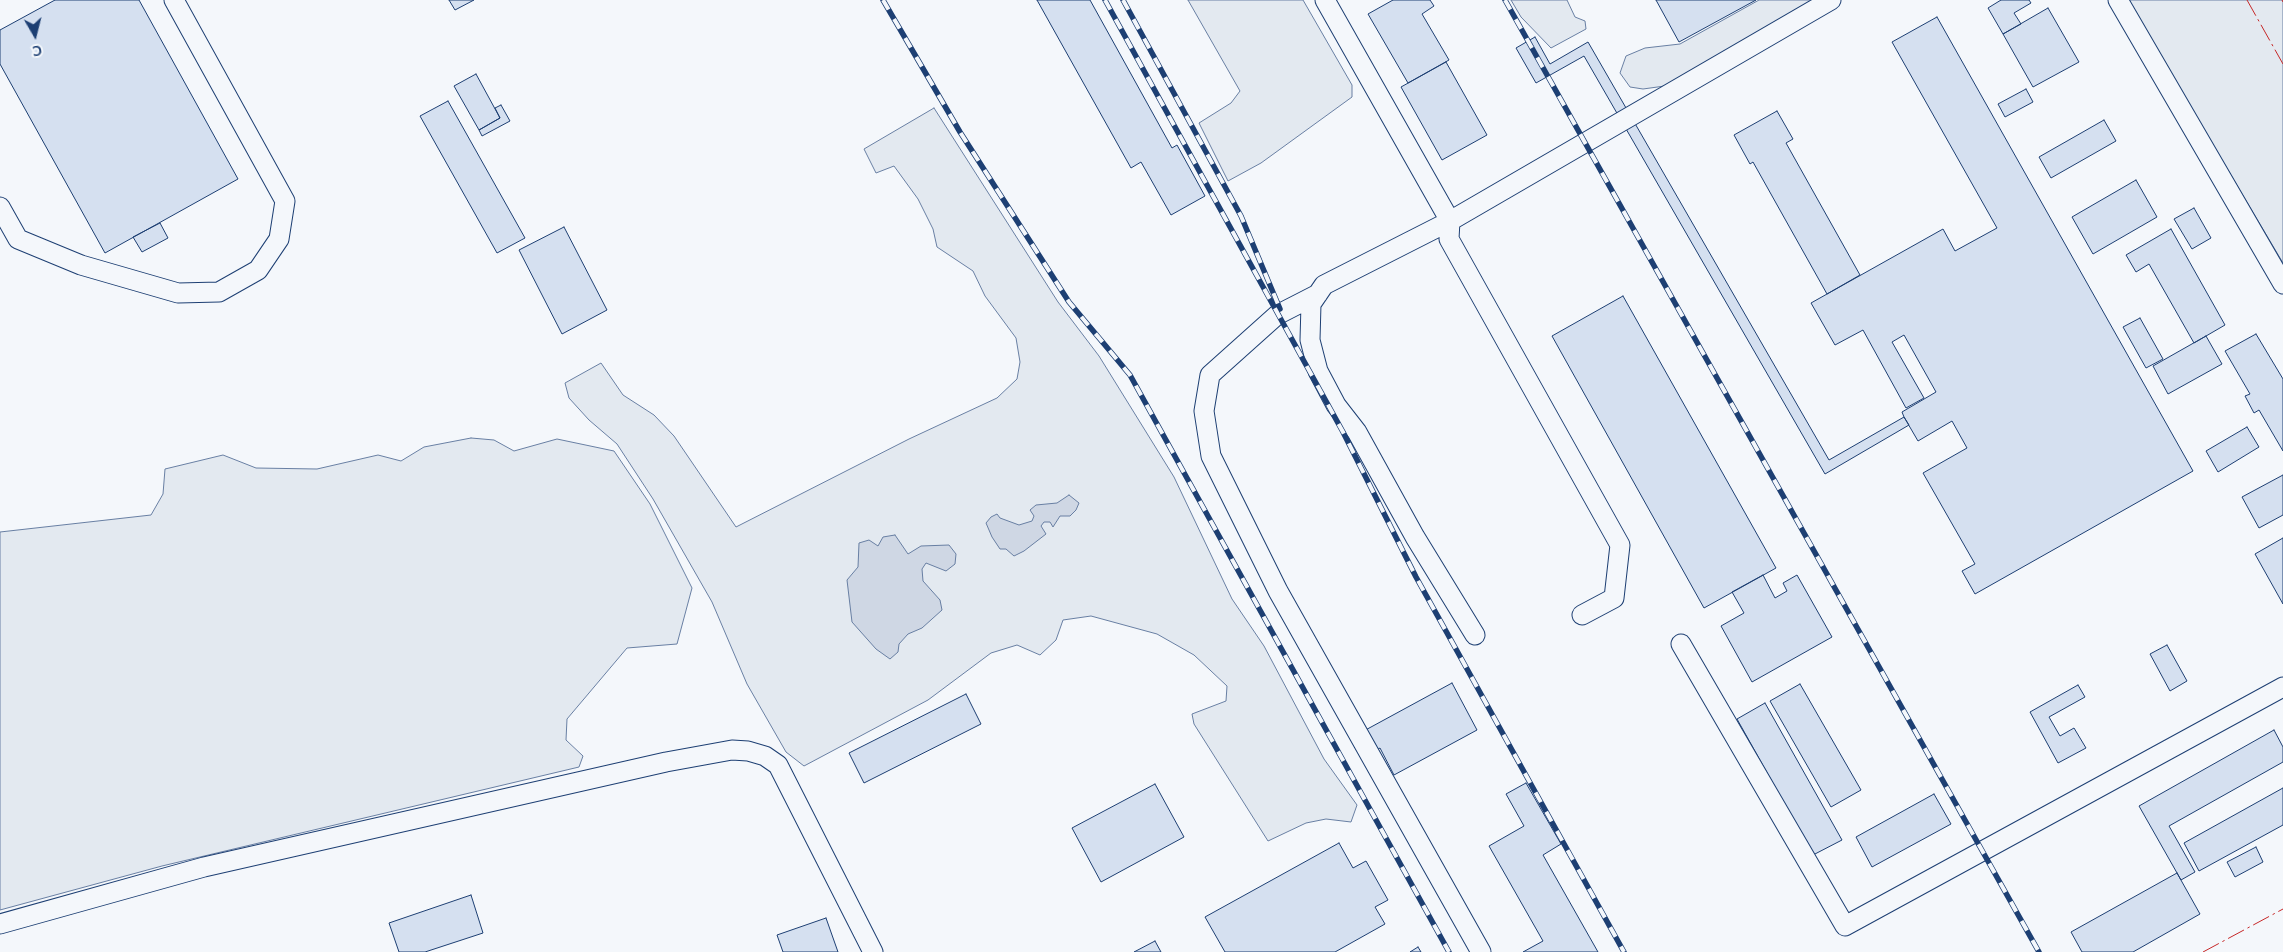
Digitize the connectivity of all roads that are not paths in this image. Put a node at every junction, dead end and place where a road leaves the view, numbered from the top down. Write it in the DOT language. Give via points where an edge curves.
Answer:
graph roads {
  1 [pos="174,0"];
  2 [pos="1324,0"];
  3 [pos="1831,0"];
  4 [pos="2118,0"];
  5 [pos="0,207"];
  6 [pos="1450,221"];
  7 [pos="2283,284"];
  8 [pos="1318,294"];
  9 [pos="1582,615"];
  10 [pos="1475,635"];
  11 [pos="1681,644"];
  12 [pos="2283,687"];
  13 [pos="0,924"];
  14 [pos="873,952"];
  15 [pos="1481,952"];
  1 -- 5 [label="street" via="285,201 279,238 258,270 219,292 178,293 81,266 18,239"];
  2 -- 6 [label="street"];
  3 -- 6 [label="street"];
  4 -- 7 [label="street"];
  6 -- 8 [label="street" via="1324,285"];
  6 -- 9 [label="street" via="1449,239 1620,546 1614,598"];
  8 -- 10 [label="street" via="1311,304 1310,340 1318,371"];
  8 -- 15 [label="street" via="1282,312 1210,376 1204,411 1211,456 1278,591"];
  11 -- 12 [label="street" via="1845,926"];
  13 -- 14 [label="street" via="204,867 666,762 732,750 765,756 778,765"];
}
